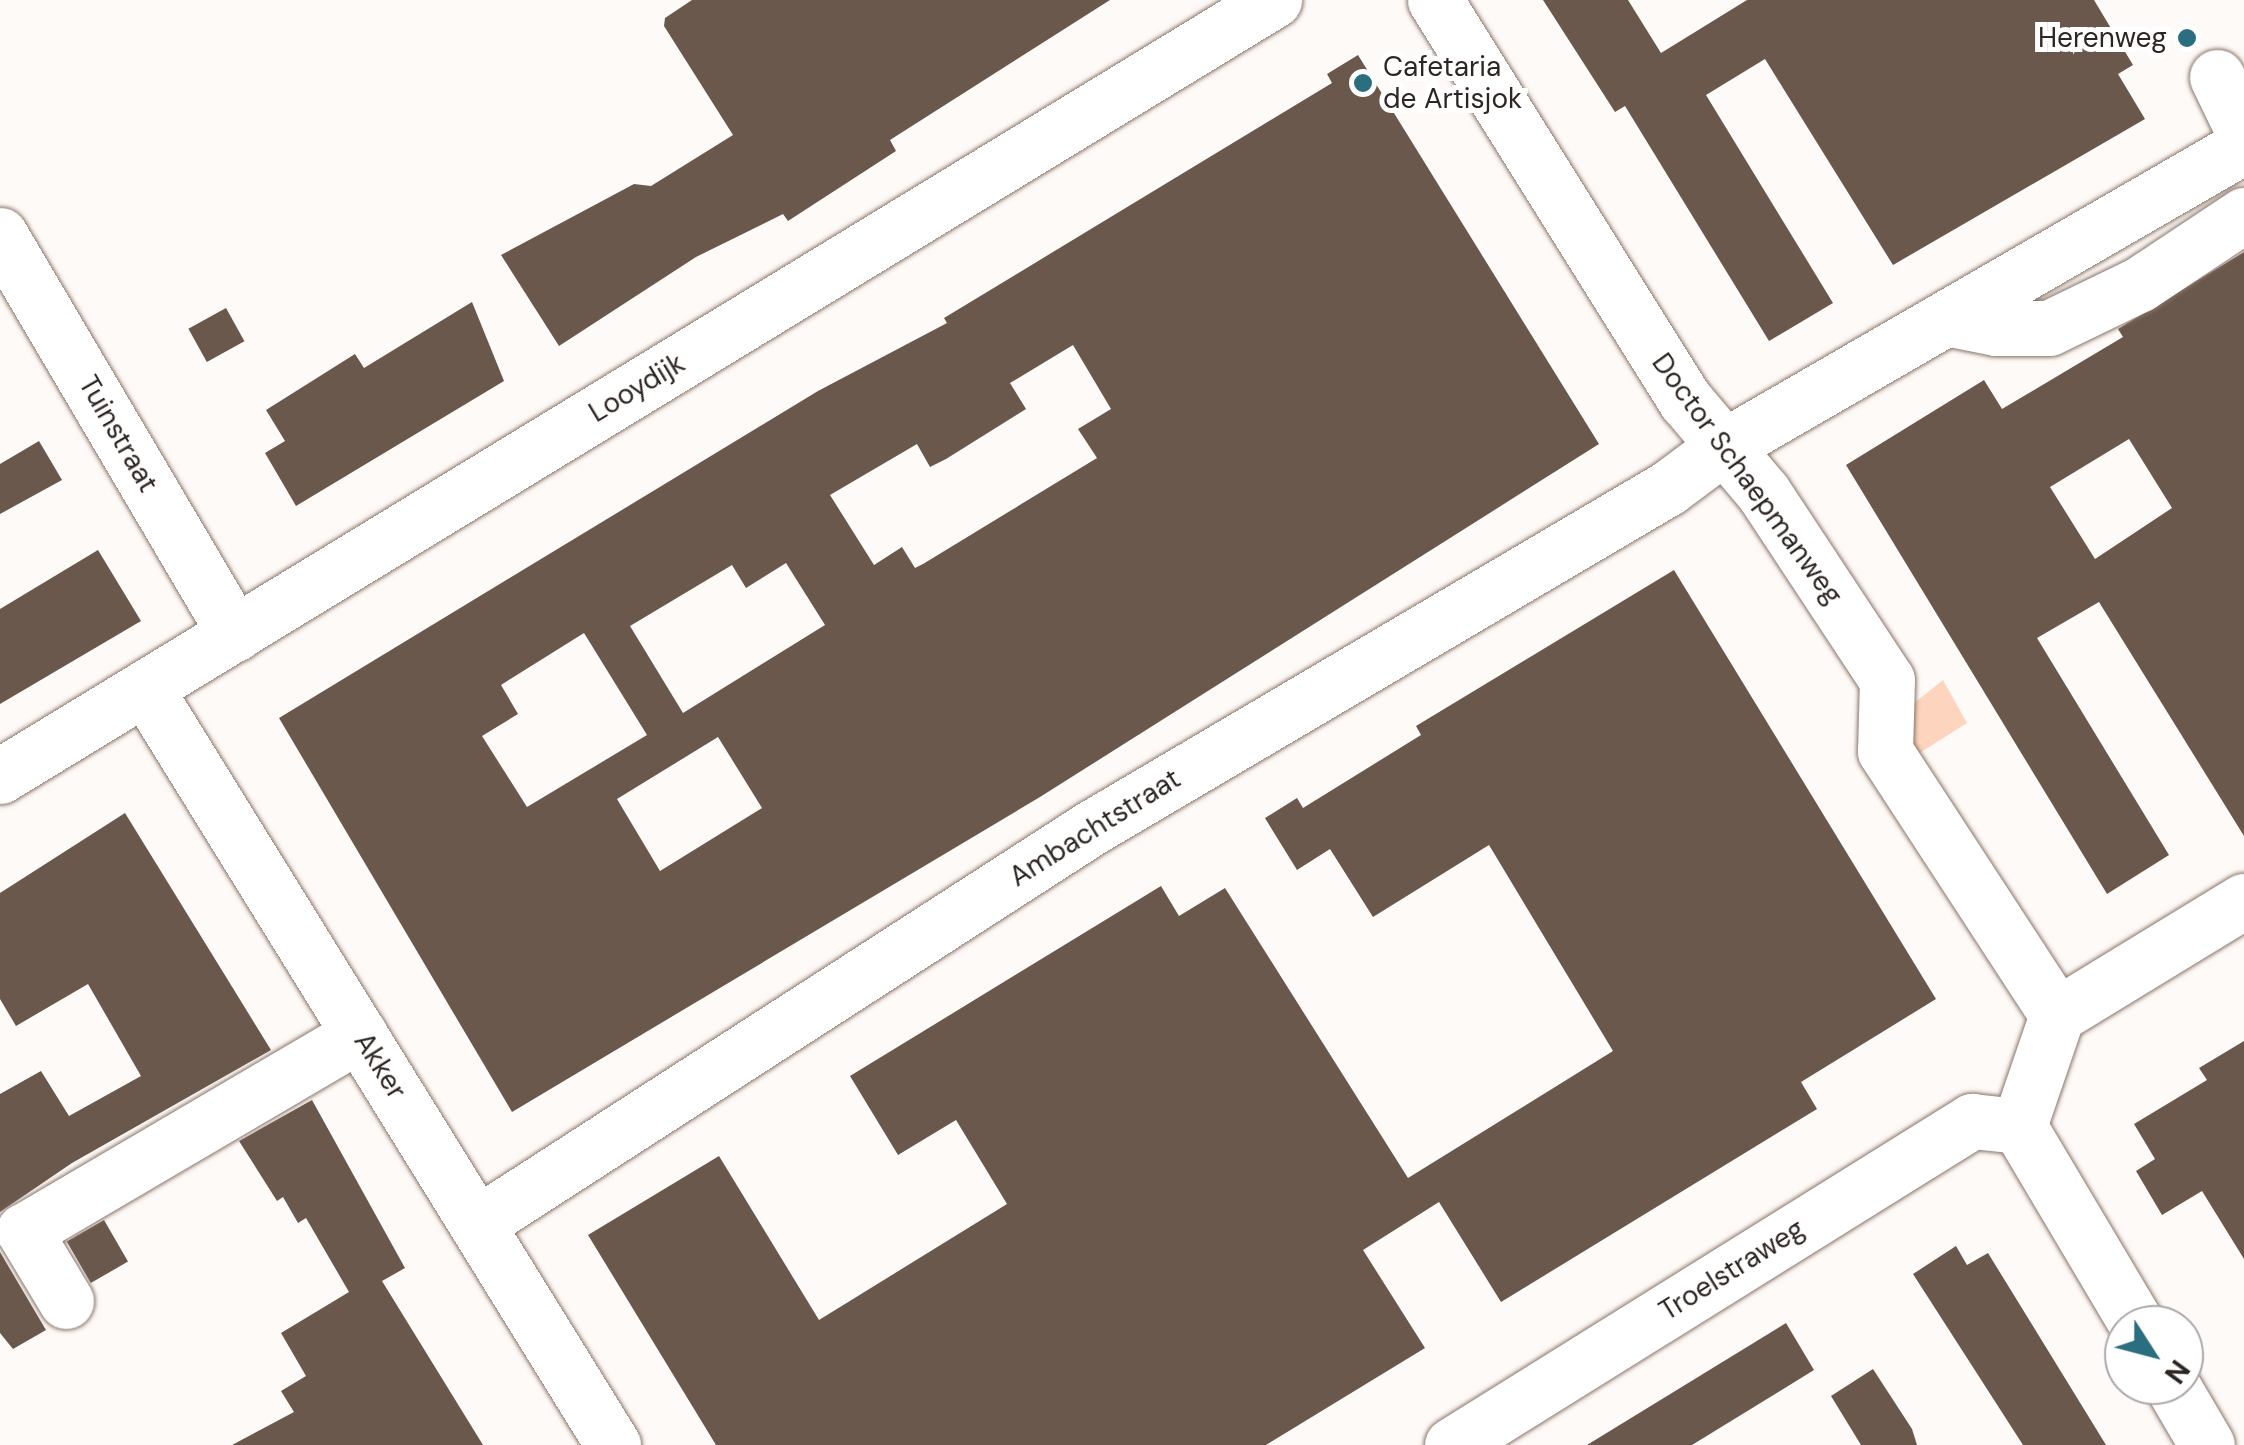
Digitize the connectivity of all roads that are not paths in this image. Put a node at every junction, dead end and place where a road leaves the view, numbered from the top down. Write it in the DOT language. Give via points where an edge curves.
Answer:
graph roads {
  1 [pos="1274,0"];
  2 [pos="1435,0"];
  3 [pos="2217,77"];
  4 [pos="2244,133"];
  5 [pos="2244,146"];
  6 [pos="2244,215"];
  7 [pos="0,234"];
  8 [pos="1951,319"];
  9 [pos="1723,447"];
  10 [pos="235,634"];
  11 [pos="145,688"];
  12 [pos="0,776"];
  13 [pos="2244,901"];
  14 [pos="2057,1015"];
  15 [pos="360,1034"];
  16 [pos="2019,1126"];
  17 [pos="476,1224"];
  18 [pos="66,1302"];
  19 [pos="2124,1305"];
  20 [pos="2184,1405"];
  21 [pos="613,1445"];
  22 [pos="1452,1445"];
  23 [pos="2207,1445"];
  1 -- 10 [label="street, Looydijk"];
  2 -- 9 [label="street, Doctor Schaepmanweg" via="1686,401"];
  3 -- 4 [label="street"];
  5 -- 8 [label="street"];
  6 -- 8 [label="street" via="2140,284 2049,328"];
  7 -- 10 [label="street, Tuinstraat"];
  8 -- 9 [label="street"];
  9 -- 14 [label="street, Doctor Schaepmanweg" via="1763,492 1888,680 1885,751"];
  9 -- 17 [label="street, Ambachtstraat" via="1651,498 1091,828"];
  10 -- 11 [label="street, Looydijk"];
  11 -- 12 [label="street, Looydijk"];
  11 -- 15 [label="street, Akker"];
  13 -- 14 [label="street"];
  14 -- 16 [label="street"];
  15 -- 17 [label="street, Akker"];
  15 -- 18 [label="street" via="24,1231"];
  16 -- 19 [label="street"];
  16 -- 22 [label="street, Troelstraweg" via="1972,1121"];
  17 -- 21 [label="street, Akker"];
  20 -- 23 [label="street"];
}
